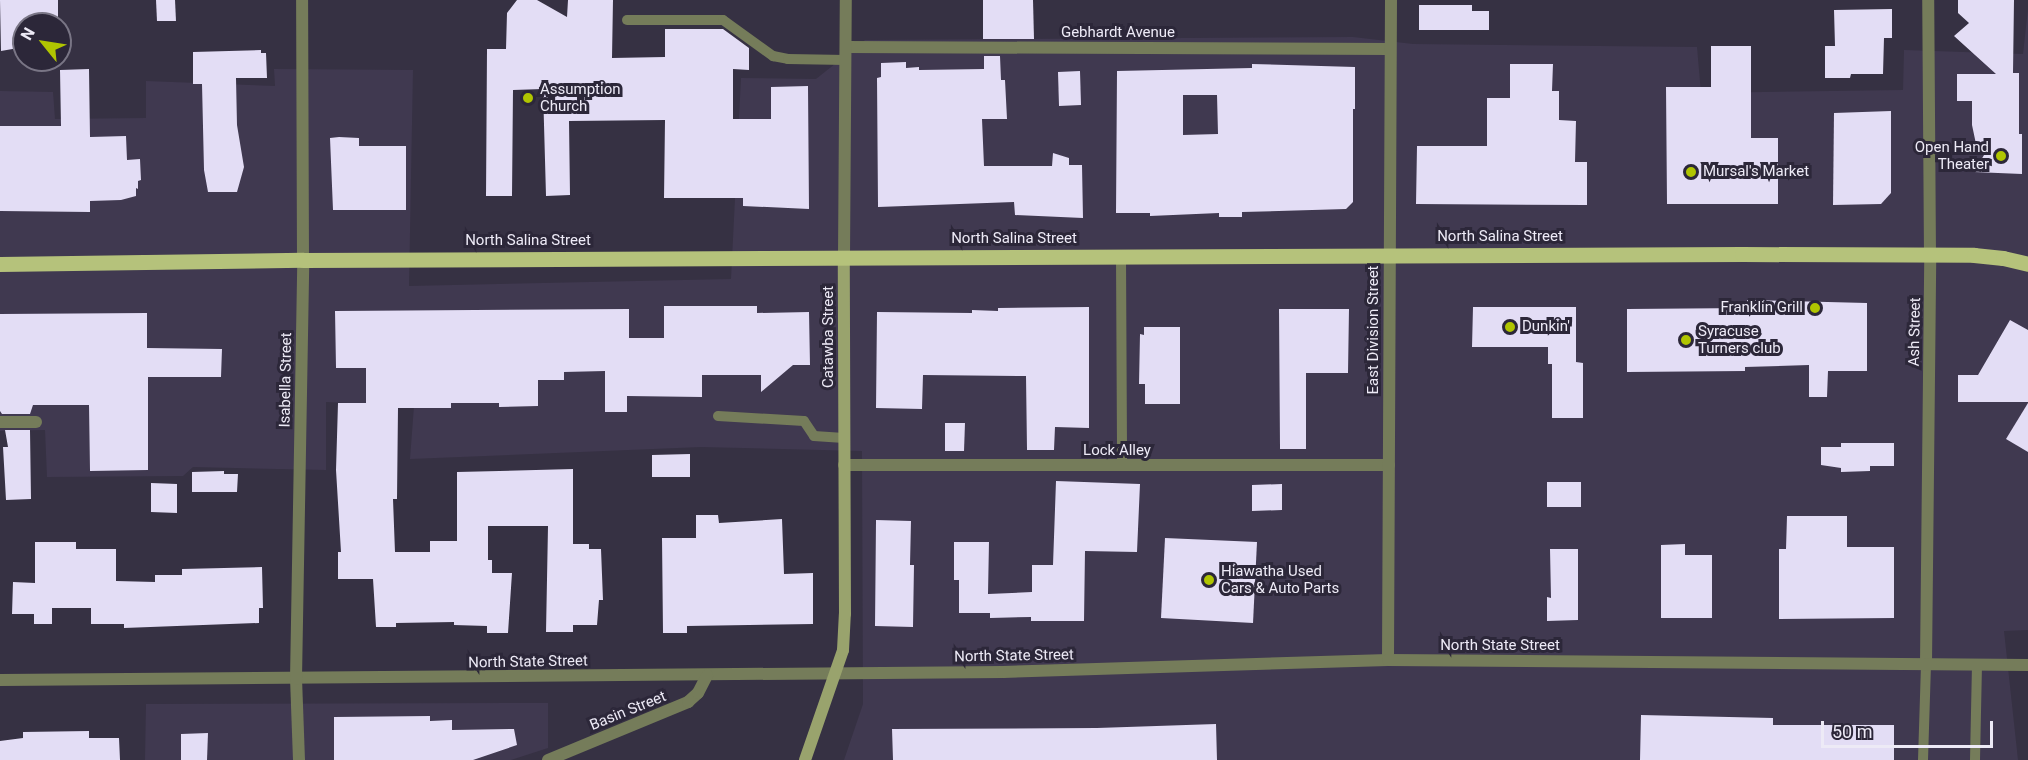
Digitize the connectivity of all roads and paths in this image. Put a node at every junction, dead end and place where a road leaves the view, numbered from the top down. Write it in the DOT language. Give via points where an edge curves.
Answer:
graph roads {
  1 [pos="302,0"];
  2 [pos="846,0"];
  3 [pos="1391,0"];
  4 [pos="1928,0"];
  5 [pos="627,20"];
  6 [pos="1390,49"];
  7 [pos="846,53"];
  8 [pos="1389,256"];
  9 [pos="1930,256"];
  10 [pos="844,257"];
  11 [pos="1121,257"];
  12 [pos="303,260"];
  13 [pos="0,264"];
  14 [pos="2028,264"];
  15 [pos="718,416"];
  16 [pos="0,422"];
  17 [pos="36,422"];
  18 [pos="844,438"];
  19 [pos="844,465"];
  20 [pos="1389,465"];
  21 [pos="1122,466"];
  22 [pos="1388,660"];
  23 [pos="1926,663"];
  24 [pos="1977,664"];
  25 [pos="2028,665"];
  26 [pos="837,674"];
  27 [pos="707,675"];
  28 [pos="296,679"];
  29 [pos="0,680"];
  30 [pos="299,760"];
  31 [pos="548,760"];
  32 [pos="805,760"];
  33 [pos="1923,760"];
  34 [pos="1975,760"];
  1 -- 12 [label="street, Isabella Street"];
  2 -- 7 [label="street, Catawba Street"];
  3 -- 6 [label="street, East Division Street"];
  4 -- 9 [label="street, Ash Street"];
  5 -- 7 [label="lane" via="723,20 773,56 788,59"];
  6 -- 7 [label="street, Gebhardt Avenue"];
  6 -- 8 [label="street, East Division Street"];
  7 -- 10 [label="street, Catawba Street"];
  8 -- 9 [label="main road, North Salina Street"];
  8 -- 11 [label="main road, North Salina Street"];
  8 -- 20 [label="street, East Division Street"];
  9 -- 14 [label="main road, North Salina Street" via="1974,255"];
  9 -- 23 [label="street, Ash Street"];
  10 -- 11 [label="main road, North Salina Street"];
  10 -- 12 [label="main road, North Salina Street"];
  10 -- 18 [label="street, Catawba Street"];
  11 -- 21 [label="lane"];
  12 -- 13 [label="main road, North Salina Street"];
  12 -- 28 [label="street, Isabella Street"];
  15 -- 18 [label="lane" via="804,421 814,436"];
  16 -- 17 [label="street"];
  18 -- 19 [label="street, Catawba Street"];
  19 -- 21 [label="street, Lock Alley"];
  19 -- 26 [label="street, Catawba Street" via="845,614"];
  20 -- 21 [label="street, Lock Alley"];
  20 -- 22 [label="street, East Division Street"];
  22 -- 23 [label="street, North State Street"];
  22 -- 26 [label="street, North State Street"];
  23 -- 24 [label="street, North State Street"];
  23 -- 33 [label="lane"];
  24 -- 25 [label="street, North State Street"];
  24 -- 34 [label="lane"];
  26 -- 27 [label="street, North State Street"];
  26 -- 32 [label="street, Catawba Street"];
  27 -- 28 [label="street, North State Street"];
  27 -- 31 [label="street, Basin Street" via="688,702"];
  28 -- 29 [label="street, North State Street"];
  28 -- 30 [label="street, Isabella Street"];
}
